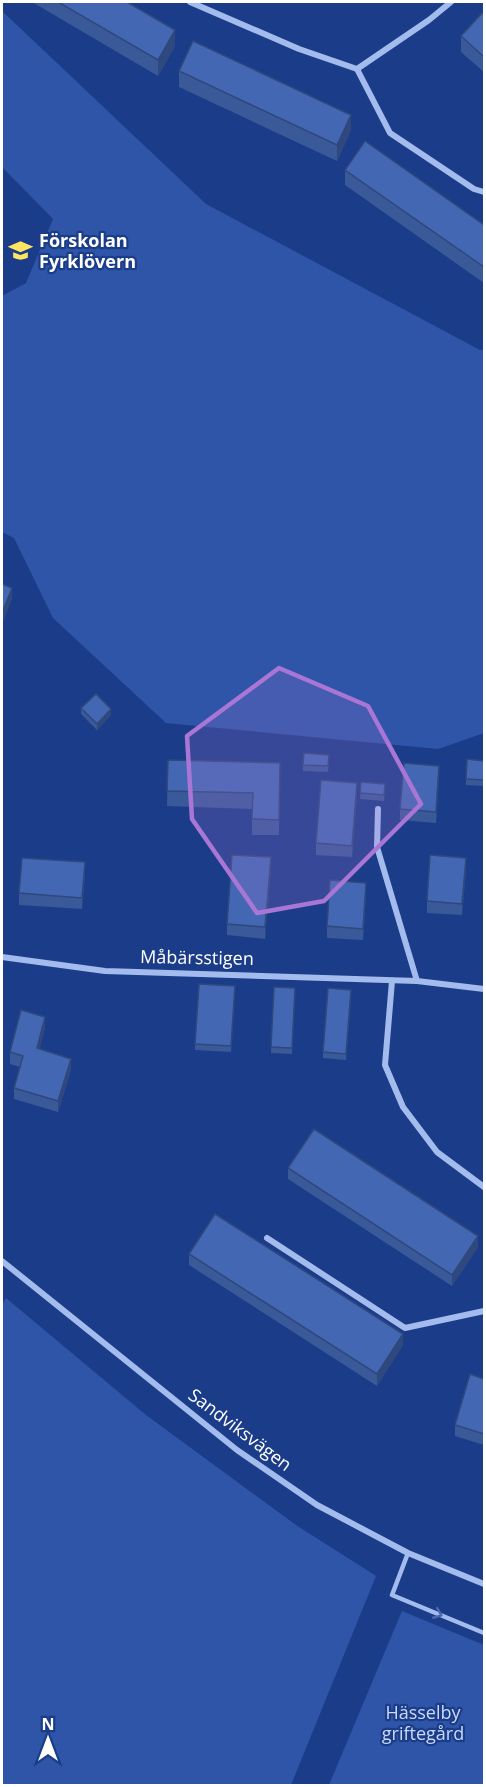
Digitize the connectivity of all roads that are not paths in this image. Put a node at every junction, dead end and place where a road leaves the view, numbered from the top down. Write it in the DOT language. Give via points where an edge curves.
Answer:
graph roads {
  1 [pos="190,2"];
  2 [pos="451,2"];
  3 [pos="357,69"];
  4 [pos="484,192"];
  5 [pos="378,809"];
  6 [pos="2,957"];
  7 [pos="392,981"];
  8 [pos="417,981"];
  9 [pos="484,989"];
  10 [pos="484,1187"];
  11 [pos="267,1238"];
  12 [pos="2,1261"];
  13 [pos="484,1311"];
  14 [pos="408,1553"];
  15 [pos="484,1584"];
  16 [pos="484,1632"];
  1 -- 3 [label="street" via="299,49"];
  2 -- 3 [label="street"];
  3 -- 4 [label="street" via="390,133"];
  5 -- 8 [label="street" via="377,847"];
  6 -- 7 [label="street, Måbärsstigen" via="105,971"];
  7 -- 8 [label="street, Måbärsstigen"];
  7 -- 10 [label="street" via="385,1065 402,1107 437,1152"];
  8 -- 9 [label="street, Måbärsstigen"];
  11 -- 13 [label="street" via="405,1328"];
  12 -- 14 [label="street, Sandviksvägen" via="237,1450 317,1505"];
  14 -- 15 [label="street, Sandviksvägen"];
  14 -- 16 [label="lane, one-way" via="392,1595"];
}
